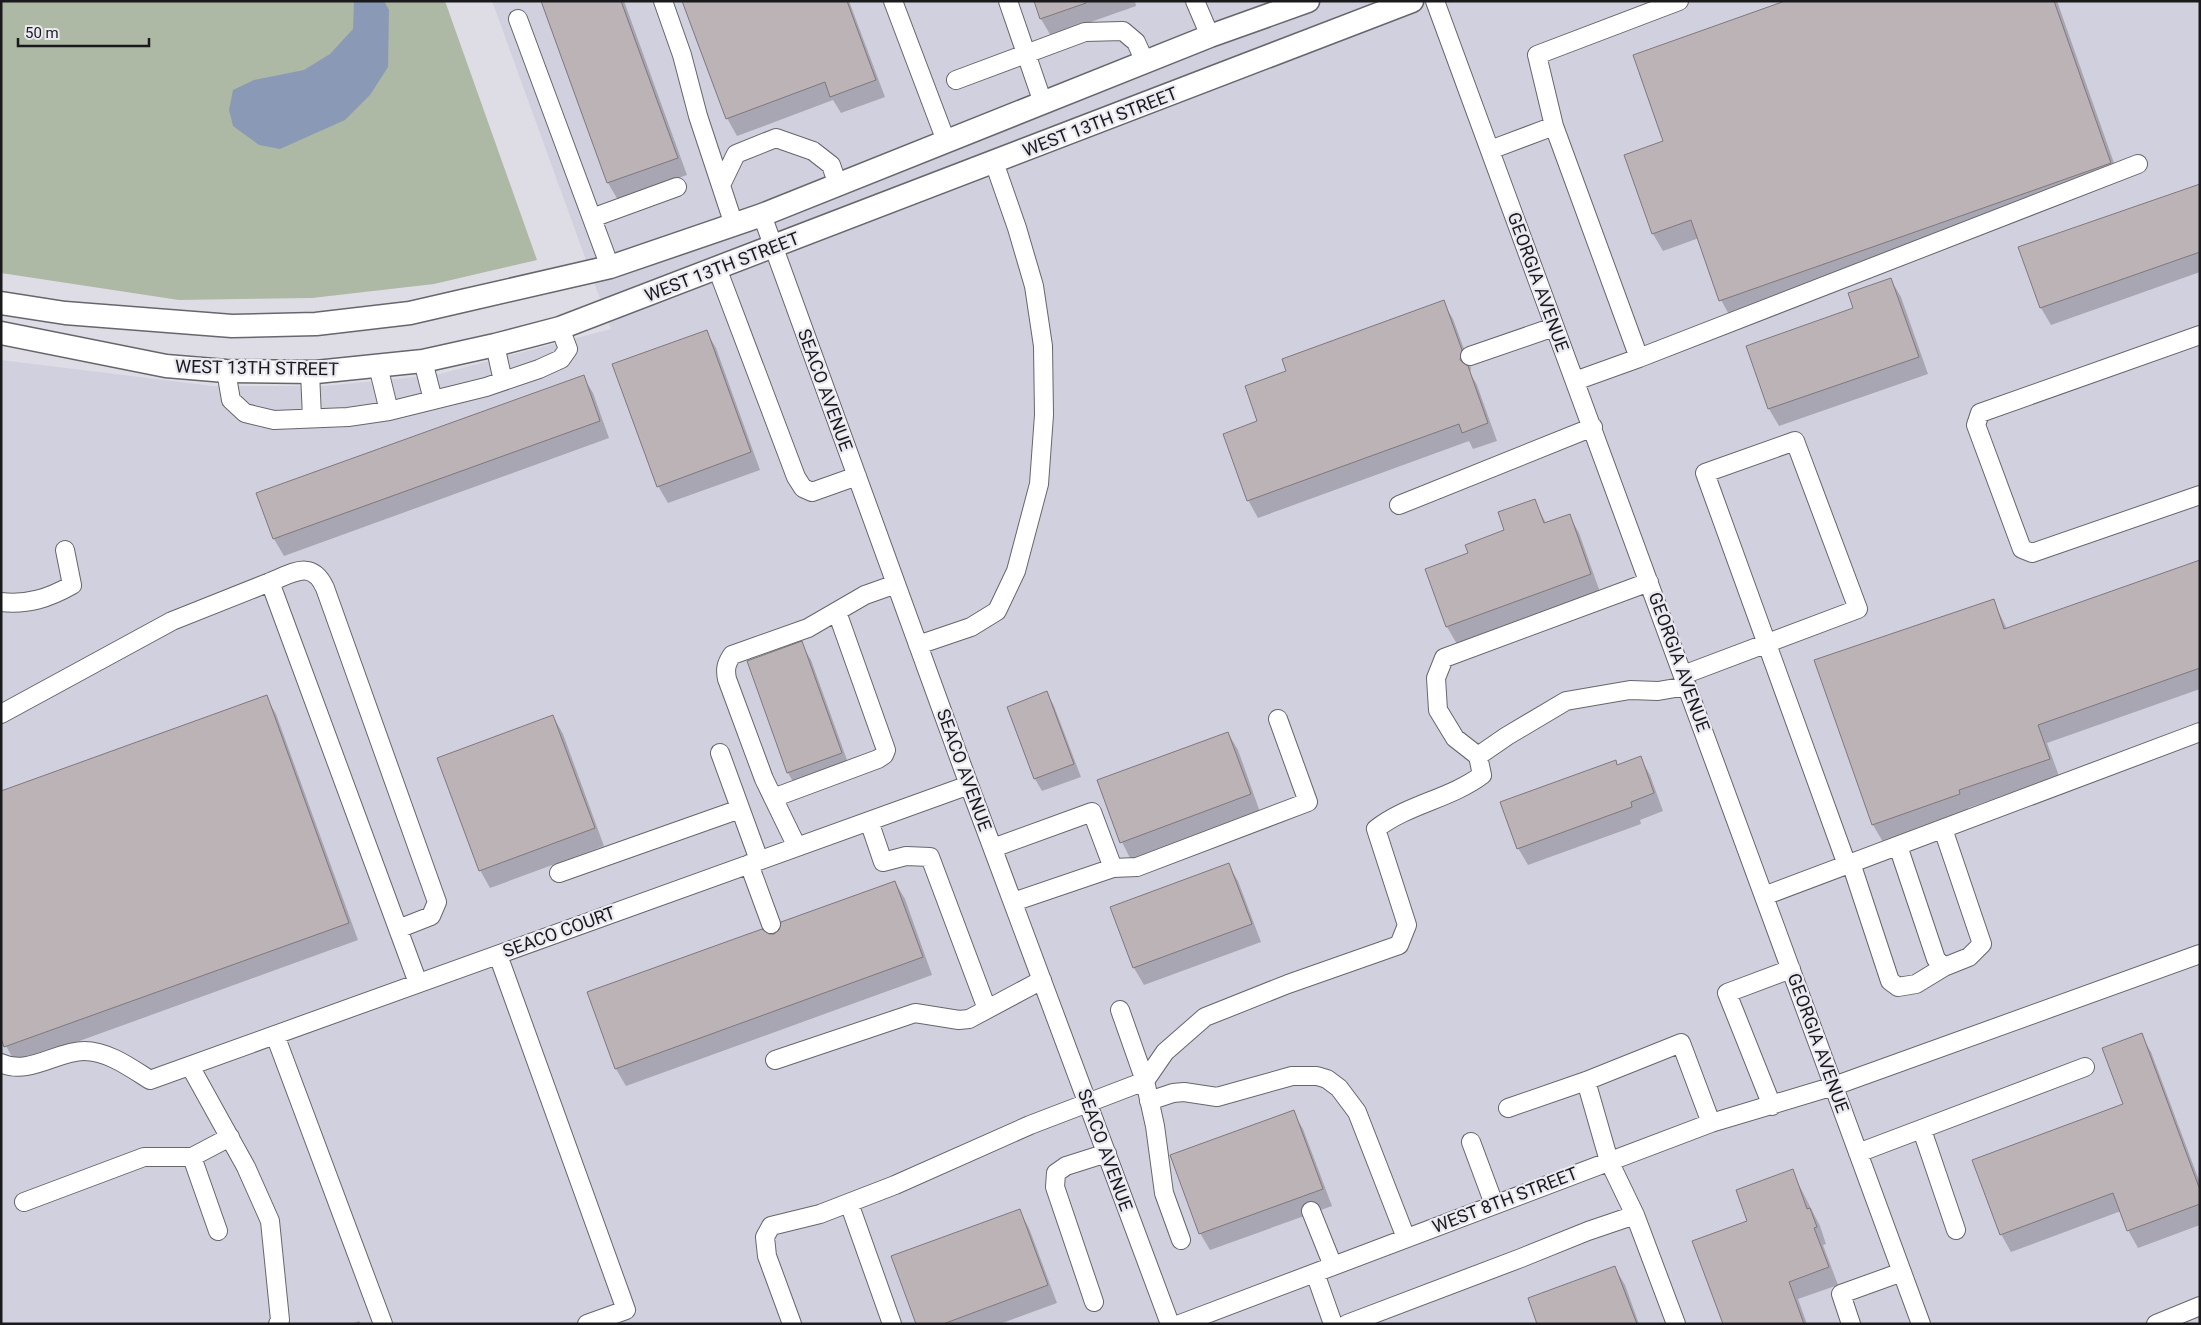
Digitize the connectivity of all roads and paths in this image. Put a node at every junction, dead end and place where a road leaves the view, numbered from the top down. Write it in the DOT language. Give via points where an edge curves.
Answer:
graph roads {
  1 [pos="663,1"];
  2 [pos="893,1"];
  3 [pos="1008,1"];
  4 [pos="1195,1"];
  5 [pos="1308,1"];
  6 [pos="1412,1"];
  7 [pos="1435,1"];
  8 [pos="1679,1"];
  9 [pos="1661,4"];
  10 [pos="518,19"];
  11 [pos="1210,36"];
  12 [pos="1026,54"];
  13 [pos="1145,62"];
  14 [pos="956,80"];
  15 [pos="1043,103"];
  16 [pos="1554,126"];
  17 [pos="946,142"];
  18 [pos="1490,150"];
  19 [pos="994,162"];
  20 [pos="2138,164"];
  21 [pos="721,185"];
  22 [pos="838,185"];
  23 [pos="676,187"];
  24 [pos="762,216"];
  25 [pos="592,218"];
  26 [pos="734,225"];
  27 [pos="773,247"];
  28 [pos="610,267"];
  29 [pos="717,268"];
  30 [pos="1,303"];
  31 [pos="1554,327"];
  32 [pos="560,328"];
  33 [pos="1,333"];
  34 [pos="2200,335"];
  35 [pos="495,346"];
  36 [pos="1470,356"];
  37 [pos="1639,358"];
  38 [pos="423,361"];
  39 [pos="378,366"];
  40 [pos="226,370"];
  41 [pos="310,372"];
  42 [pos="504,381"];
  43 [pos="1575,381"];
  44 [pos="433,400"];
  45 [pos="389,411"];
  46 [pos="312,418"];
  47 [pos="1593,427"];
  48 [pos="857,476"];
  49 [pos="2200,495"];
  50 [pos="1399,504"];
  51 [pos="65,550"];
  52 [pos="270,582"];
  53 [pos="1649,582"];
  54 [pos="896,584"];
  55 [pos="1,602"];
  56 [pos="837,612"];
  57 [pos="1766,644"];
  58 [pos="918,645"];
  59 [pos="1685,680"];
  60 [pos="1,714"];
  61 [pos="1278,719"];
  62 [pos="2200,732"];
  63 [pos="720,753"];
  64 [pos="1478,756"];
  65 [pos="969,785"];
  66 [pos="773,798"];
  67 [pos="740,810"];
  68 [pos="869,820"];
  69 [pos="1943,829"];
  70 [pos="1898,846"];
  71 [pos="797,847"];
  72 [pos="993,848"];
  73 [pos="754,862"];
  74 [pos="1849,864"];
  75 [pos="1113,868"];
  76 [pos="559,874"];
  77 [pos="1764,896"];
  78 [pos="1013,902"];
  79 [pos="771,924"];
  80 [pos="398,929"];
  81 [pos="2200,954"];
  82 [pos="498,955"];
  83 [pos="1944,967"];
  84 [pos="1791,969"];
  85 [pos="1042,980"];
  86 [pos="418,983"];
  87 [pos="987,1009"];
  88 [pos="1120,1010"];
  89 [pos="276,1035"];
  90 [pos="775,1060"];
  91 [pos="1,1063"];
  92 [pos="190,1066"];
  93 [pos="2085,1067"];
  94 [pos="1145,1081"];
  95 [pos="1586,1081"];
  96 [pos="1834,1086"];
  97 [pos="1088,1102"];
  98 [pos="1149,1102"];
  99 [pos="1772,1106"];
  100 [pos="1508,1108"];
  101 [pos="1711,1123"];
  102 [pos="1922,1130"];
  103 [pos="230,1137"];
  104 [pos="1471,1142"];
  105 [pos="1107,1153"];
  106 [pos="1858,1153"];
  107 [pos="192,1157"];
  108 [pos="1609,1161"];
  109 [pos="24,1202"];
  110 [pos="849,1203"];
  111 [pos="1494,1204"];
  112 [pos="1311,1211"];
  113 [pos="1635,1215"];
  114 [pos="1956,1230"];
  115 [pos="218,1231"];
  116 [pos="1406,1238"];
  117 [pos="1181,1240"];
  118 [pos="1333,1266"];
  119 [pos="1902,1272"];
  120 [pos="1314,1273"];
  121 [pos="1094,1302"];
  122 [pos="2200,1306"];
  123 [pos="278,1324"];
  124 [pos="383,1324"];
  125 [pos="587,1324"];
  126 [pos="792,1324"];
  127 [pos="892,1324"];
  128 [pos="1170,1324"];
  129 [pos="1180,1324"];
  130 [pos="1333,1324"];
  131 [pos="1347,1324"];
  132 [pos="1676,1324"];
  133 [pos="1851,1324"];
  134 [pos="1921,1324"];
  135 [pos="2156,1324"];
  1 -- 21 [label="street"];
  2 -- 17 [label="street"];
  3 -- 12 [label="street"];
  4 -- 11 [label="street"];
  5 -- 11 [label="main road, WEST 13TH STREET"];
  6 -- 19 [label="main road, WEST 13TH STREET"];
  7 -- 18 [label="street, GEORGIA AVENUE"];
  8 -- 9 [label="street"];
  9 -- 16 [label="street" via="1536,55"];
  10 -- 25 [label="street"];
  11 -- 13 [label="main road, WEST 13TH STREET"];
  12 -- 13 [label="street" via="1085,32 1124,31 1136,42"];
  12 -- 14 [label="street"];
  12 -- 15 [label="street"];
  13 -- 15 [label="main road, WEST 13TH STREET"];
  15 -- 17 [label="main road, WEST 13TH STREET"];
  16 -- 18 [label="street"];
  16 -- 37 [label="street"];
  17 -- 22 [label="main road, WEST 13TH STREET"];
  18 -- 31 [label="street, GEORGIA AVENUE"];
  19 -- 27 [label="main road, WEST 13TH STREET"];
  19 -- 58 [label="street" via="1034,286 1043,346 1044,415 1039,484 1016,571 996,611 972,627"];
  20 -- 37 [label="street"];
  21 -- 22 [label="street" via="736,154 776,138 813,151 831,165"];
  21 -- 26 [label="street"];
  22 -- 24 [label="main road, WEST 13TH STREET"];
  23 -- 25 [label="street"];
  24 -- 26 [label="main road, WEST 13TH STREET"];
  24 -- 27 [label="street, SEACO AVENUE"];
  25 -- 28 [label="street"];
  26 -- 28 [label="main road, WEST 13TH STREET"];
  27 -- 29 [label="main road, WEST 13TH STREET"];
  27 -- 48 [label="street, SEACO AVENUE"];
  28 -- 30 [label="main road, WEST 13TH STREET" via="410,313 316,324 232,326 65,313"];
  29 -- 32 [label="main road, WEST 13TH STREET"];
  29 -- 48 [label="street" via="796,477 803,488 812,492"];
  31 -- 36 [label="street"];
  31 -- 43 [label="street, GEORGIA AVENUE"];
  32 -- 35 [label="main road, WEST 13TH STREET"];
  32 -- 42 [label="street" via="568,349 561,359"];
  33 -- 40 [label="main road, WEST 13TH STREET" via="166,366"];
  34 -- 49 [label="street" via="1980,413 1976,425 2022,549 2032,553"];
  35 -- 38 [label="main road, WEST 13TH STREET"];
  35 -- 42 [label="street"];
  37 -- 43 [label="street"];
  38 -- 39 [label="main road, WEST 13TH STREET"];
  38 -- 44 [label="street"];
  39 -- 41 [label="main road, WEST 13TH STREET"];
  39 -- 45 [label="street"];
  40 -- 41 [label="main road, WEST 13TH STREET"];
  40 -- 46 [label="street" via="231,400 245,413 274,420"];
  41 -- 46 [label="street"];
  42 -- 44 [label="street"];
  43 -- 47 [label="street, GEORGIA AVENUE"];
  44 -- 45 [label="street"];
  45 -- 46 [label="street"];
  47 -- 50 [label="street"];
  47 -- 53 [label="street, GEORGIA AVENUE"];
  48 -- 54 [label="street, SEACO AVENUE"];
  51 -- 55 [label="street" via="72,585 34,602"];
  52 -- 60 [label="street" via="172,621"];
  52 -- 80 [label="street"];
  52 -- 80 [label="street" via="299,570 308,570 321,578 325,588 437,902 430,916"];
  53 -- 59 [label="street, GEORGIA AVENUE"];
  53 -- 64 [label="street" via="1444,658 1436,678 1438,710 1455,738"];
  54 -- 56 [label="street" via="864,595"];
  54 -- 58 [label="street, SEACO AVENUE"];
  56 -- 66 [label="street" via="808,628 732,655 725,669"];
  56 -- 66 [label="street" via="886,750 878,759"];
  57 -- 57 [label="street" via="1858,609 1795,441 1705,473"];
  57 -- 59 [label="street"];
  57 -- 74 [label="street"];
  58 -- 65 [label="street, SEACO AVENUE"];
  59 -- 64 [label="street" via="1658,692 1630,690 1566,701"];
  59 -- 77 [label="street, GEORGIA AVENUE"];
  61 -- 75 [label="street" via="1308,802 1137,867"];
  62 -- 69 [label="street"];
  63 -- 67 [label="street"];
  64 -- 94 [label="street" via="1482,775 1467,786 1390,818 1376,829 1407,925 1399,945 1205,1017 1165,1052"];
  65 -- 68 [label="street, SEACO COURT"];
  65 -- 72 [label="street, SEACO AVENUE"];
  66 -- 71 [label="street"];
  67 -- 73 [label="street"];
  67 -- 76 [label="street"];
  68 -- 71 [label="street, SEACO COURT"];
  68 -- 87 [label="street" via="883,862 906,856 930,857"];
  69 -- 70 [label="street"];
  69 -- 83 [label="street" via="1982,944 1969,957"];
  70 -- 74 [label="street"];
  70 -- 83 [label="street" via="1936,959"];
  71 -- 73 [label="street, SEACO COURT"];
  72 -- 75 [label="street" via="1092,812"];
  72 -- 78 [label="street, SEACO AVENUE"];
  73 -- 79 [label="street"];
  73 -- 82 [label="street, SEACO COURT"];
  74 -- 77 [label="street"];
  74 -- 83 [label="street" via="1890,981 1898,987 1916,984"];
  75 -- 78 [label="street"];
  77 -- 84 [label="street, GEORGIA AVENUE"];
  78 -- 85 [label="street, SEACO AVENUE"];
  80 -- 86 [label="street"];
  81 -- 96 [label="street, WEST 8TH STREET"];
  82 -- 86 [label="street, SEACO COURT"];
  82 -- 125 [label="street" via="626,1310"];
  84 -- 96 [label="street, GEORGIA AVENUE"];
  84 -- 99 [label="street" via="1727,993"];
  85 -- 87 [label="street"];
  85 -- 97 [label="street, SEACO AVENUE"];
  86 -- 89 [label="street, SEACO COURT"];
  87 -- 90 [label="street" via="969,1019 959,1020 915,1013"];
  88 -- 94 [label="street"];
  89 -- 92 [label="street, SEACO COURT"];
  89 -- 124 [label="street"];
  91 -- 92 [label="street, SEACO COURT" via="23,1066 83,1051 96,1052 150,1080"];
  92 -- 103 [label="street"];
  93 -- 102 [label="street"];
  94 -- 97 [label="street"];
  94 -- 98 [label="street"];
  95 -- 100 [label="street"];
  95 -- 101 [label="street" via="1681,1043"];
  95 -- 108 [label="street"];
  96 -- 99 [label="street, WEST 8TH STREET"];
  96 -- 106 [label="street, GEORGIA AVENUE"];
  97 -- 105 [label="street, SEACO AVENUE"];
  97 -- 110 [label="street"];
  98 -- 116 [label="street" via="1184,1092 1217,1097 1268,1081 1304,1075 1327,1079 1357,1112"];
  98 -- 117 [label="street" via="1164,1193"];
  99 -- 101 [label="street, WEST 8TH STREET"];
  101 -- 108 [label="street, WEST 8TH STREET"];
  102 -- 106 [label="street"];
  102 -- 114 [label="street"];
  103 -- 107 [label="street"];
  103 -- 123 [label="street" via="270,1221"];
  104 -- 111 [label="street"];
  105 -- 121 [label="street" via="1066,1166 1056,1173 1055,1187"];
  105 -- 128 [label="street, SEACO AVENUE"];
  106 -- 119 [label="street, GEORGIA AVENUE"];
  107 -- 109 [label="street" via="144,1157"];
  107 -- 115 [label="street"];
  108 -- 111 [label="street, WEST 8TH STREET"];
  108 -- 113 [label="street"];
  110 -- 126 [label="street" via="771,1226 765,1237 767,1256"];
  110 -- 127 [label="street"];
  111 -- 116 [label="street, WEST 8TH STREET"];
  112 -- 118 [label="street"];
  113 -- 131 [label="street"];
  113 -- 132 [label="street"];
  116 -- 118 [label="street, WEST 8TH STREET"];
  118 -- 120 [label="street, WEST 8TH STREET"];
  119 -- 133 [label="street" via="1841,1294"];
  119 -- 134 [label="street, GEORGIA AVENUE"];
  120 -- 129 [label="street, WEST 8TH STREET"];
  120 -- 130 [label="street"];
  122 -- 135 [label="street"];
}
